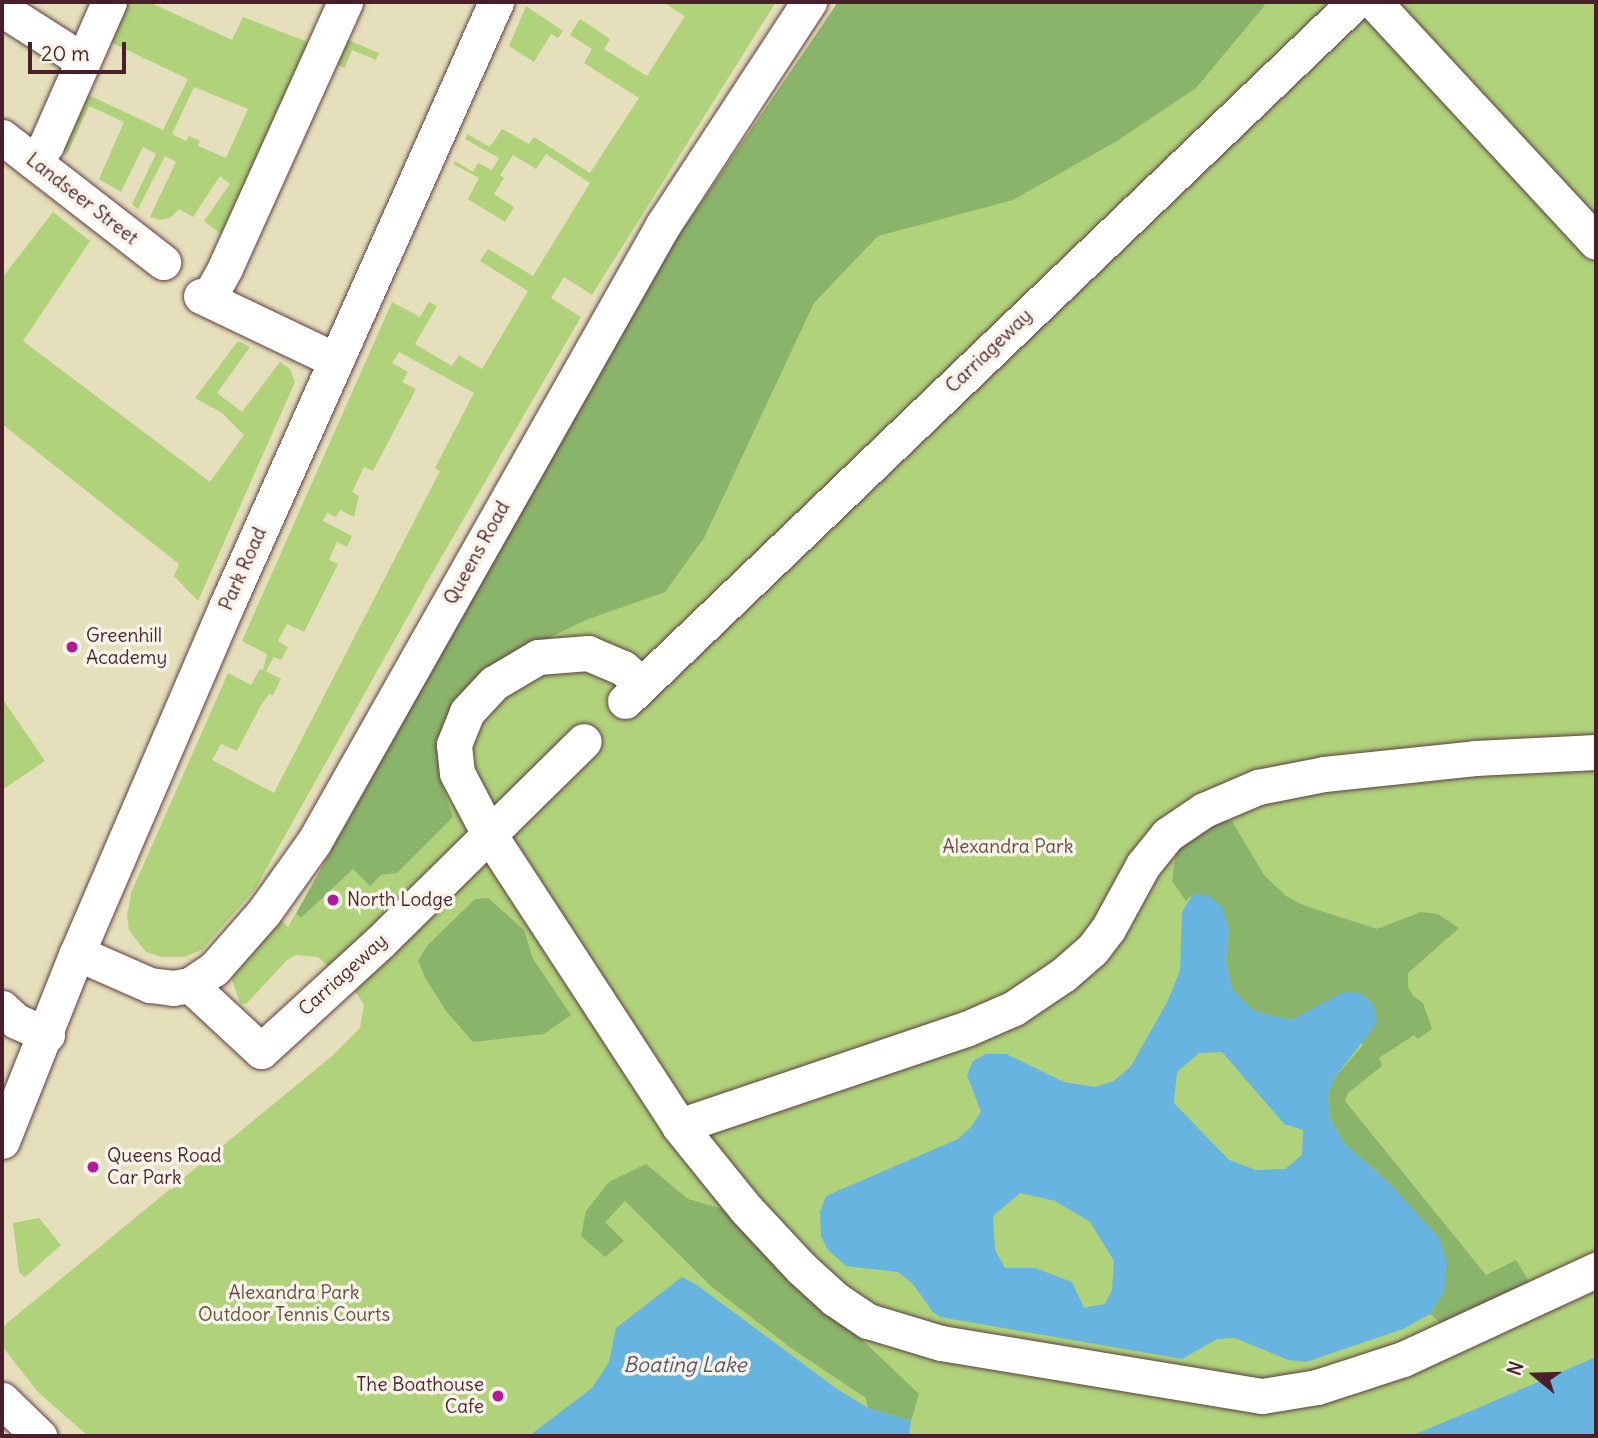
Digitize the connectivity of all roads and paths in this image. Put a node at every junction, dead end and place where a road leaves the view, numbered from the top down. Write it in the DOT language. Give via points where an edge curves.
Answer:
graph roads {
  1 [pos="108,2"];
  2 [pos="345,2"];
  3 [pos="496,2"];
  4 [pos="809,2"];
  5 [pos="1354,2"];
  6 [pos="1374,2"];
  7 [pos="2,9"];
  8 [pos="82,60"];
  9 [pos="2,137"];
  10 [pos="33,162"];
  11 [pos="1596,242"];
  12 [pos="163,262"];
  13 [pos="335,360"];
  14 [pos="584,741"];
  15 [pos="1596,752"];
  16 [pos="489,834"];
  17 [pos="77,953"];
  18 [pos="190,985"];
  19 [pos="2,1007"];
  20 [pos="47,1035"];
  21 [pos="679,1126"];
  22 [pos="2,1141"];
  23 [pos="1596,1270"];
  24 [pos="2,1400"];
  25 [pos="39,1436"];
  1 -- 8 [label="street"];
  2 -- 13 [label="street" via="225,268 204,298"];
  3 -- 13 [label="street, Park Road"];
  4 -- 18 [label="street, Queens Road" via="663,225 314,842 215,970"];
  5 -- 16 [label="street, Carriageway" via="633,693 623,668 587,653 538,657 494,683 467,712 454,745 457,773"];
  6 -- 11 [label="street"];
  7 -- 8 [label="street"];
  8 -- 10 [label="street" via="46,145"];
  9 -- 10 [label="street, Landseer Street"];
  10 -- 12 [label="street, Landseer Street"];
  13 -- 17 [label="street, Park Road"];
  14 -- 16 [label="street, Carriageway"];
  15 -- 21 [label="street" via="1475,758 1324,774 1258,787 1205,810 1167,835 1091,950 1014,1007 966,1029"];
  16 -- 18 [label="street, Carriageway" via="261,1051"];
  16 -- 21 [label="street"];
  17 -- 18 [label="street" via="150,985"];
  17 -- 20 [label="street, Park Road"];
  19 -- 20 [label="street" via="16,1021"];
  20 -- 22 [label="street, Park Road"];
  21 -- 23 [label="street" via="801,1268 835,1300 868,1321 941,1343 1193,1387 1262,1396 1317,1387 1403,1359"];
  24 -- 25 [label="street"];
}
